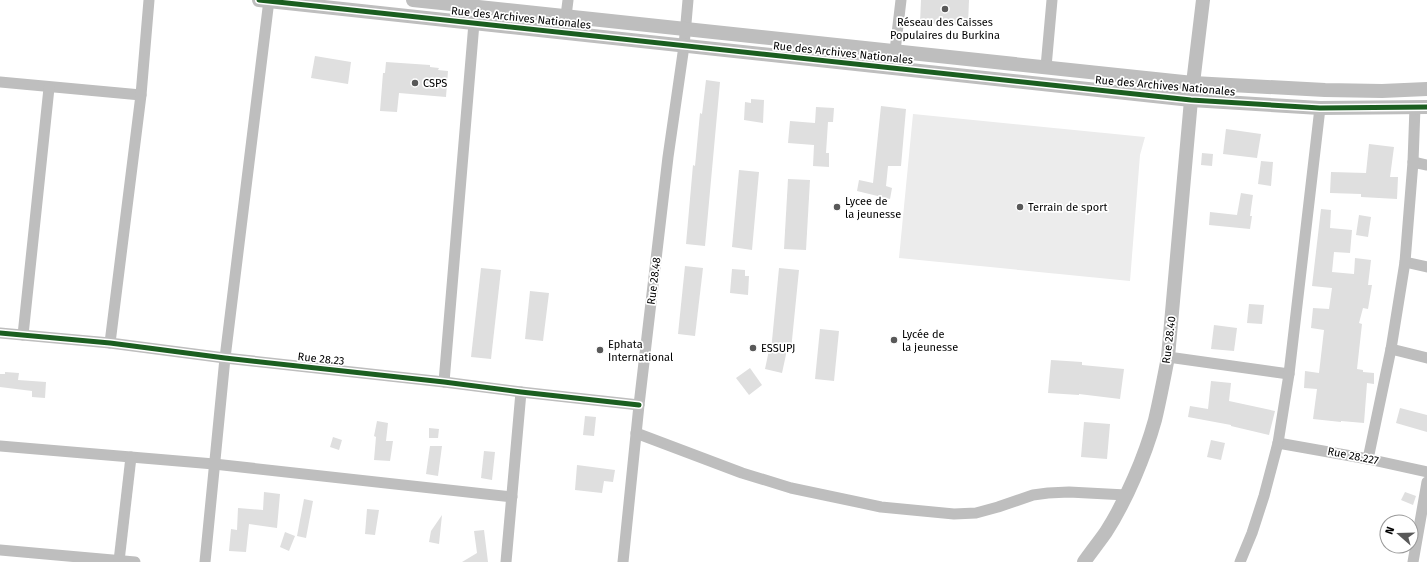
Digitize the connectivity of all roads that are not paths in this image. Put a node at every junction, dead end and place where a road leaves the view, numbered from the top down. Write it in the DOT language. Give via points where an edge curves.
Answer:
graph roads {
  1 [pos="149,0"];
  2 [pos="266,0"];
  3 [pos="413,0"];
  4 [pos="568,0"];
  5 [pos="688,0"];
  6 [pos="901,0"];
  7 [pos="1052,0"];
  8 [pos="1203,0"];
  9 [pos="566,16"];
  10 [pos="474,23"];
  11 [pos="686,29"];
  12 [pos="684,46"];
  13 [pos="896,51"];
  14 [pos="1046,67"];
  15 [pos="0,82"];
  16 [pos="1193,83"];
  17 [pos="49,88"];
  18 [pos="1427,89"];
  19 [pos="140,95"];
  20 [pos="1191,100"];
  21 [pos="1421,107"];
  22 [pos="1320,108"];
  23 [pos="1413,162"];
  24 [pos="1427,166"];
  25 [pos="1405,262"];
  26 [pos="1427,267"];
  27 [pos="0,333"];
  28 [pos="23,334"];
  29 [pos="110,343"];
  30 [pos="1390,349"];
  31 [pos="1168,357"];
  32 [pos="225,358"];
  33 [pos="1427,358"];
  34 [pos="1289,374"];
  35 [pos="444,382"];
  36 [pos="521,392"];
  37 [pos="639,405"];
  38 [pos="636,434"];
  39 [pos="1278,442"];
  40 [pos="0,446"];
  41 [pos="131,457"];
  42 [pos="1368,459"];
  43 [pos="214,464"];
  44 [pos="1427,472"];
  45 [pos="1427,482"];
  46 [pos="1126,495"];
  47 [pos="512,497"];
  48 [pos="0,550"];
  49 [pos="119,561"];
  50 [pos="135,562"];
  51 [pos="205,562"];
  52 [pos="506,562"];
  53 [pos="623,562"];
  54 [pos="1084,562"];
  55 [pos="1240,562"];
  56 [pos="1413,562"];
  1 -- 19 [label="street"];
  2 -- 10 [label="street, Rue des Archives Nationales"];
  2 -- 32 [label="street"];
  3 -- 9 [label="street, Rue des Archives Nationales"];
  4 -- 9 [label="street"];
  5 -- 11 [label="street, Rue 28.48"];
  6 -- 13 [label="street"];
  7 -- 14 [label="street"];
  8 -- 16 [label="street, Rue 28.40"];
  9 -- 11 [label="street, Rue des Archives Nationales"];
  10 -- 12 [label="street, Rue des Archives Nationales"];
  10 -- 35 [label="street"];
  11 -- 12 [label="street, Rue 28.48"];
  11 -- 13 [label="street, Rue des Archives Nationales"];
  12 -- 20 [label="street, Rue des Archives Nationales"];
  12 -- 37 [label="street, Rue 28.48" via="668,157"];
  13 -- 14 [label="street, Rue des Archives Nationales"];
  14 -- 16 [label="street, Rue des Archives Nationales"];
  15 -- 17 [label="street"];
  16 -- 18 [label="street, Rue des Archives Nationales" via="1324,90"];
  16 -- 20 [label="street, Rue 28.40"];
  17 -- 19 [label="street"];
  17 -- 28 [label="street"];
  19 -- 29 [label="street"];
  20 -- 22 [label="street, Rue des Archives Nationales"];
  20 -- 31 [label="street, Rue 28.40"];
  21 -- 22 [label="street, Rue des Archives Nationales"];
  21 -- 23 [label="street"];
  22 -- 34 [label="street"];
  23 -- 24 [label="street"];
  23 -- 25 [label="street"];
  25 -- 26 [label="street"];
  25 -- 30 [label="street"];
  27 -- 28 [label="street, Rue 28.23"];
  28 -- 29 [label="street, Rue 28.23"];
  29 -- 32 [label="street, Rue 28.23"];
  30 -- 33 [label="street"];
  30 -- 42 [label="street"];
  31 -- 34 [label="street"];
  31 -- 46 [label="street, Rue 28.40" via="1154,420"];
  32 -- 35 [label="street, Rue 28.23"];
  32 -- 43 [label="street"];
  34 -- 39 [label="street"];
  35 -- 36 [label="street, Rue 28.23"];
  36 -- 37 [label="street, Rue 28.23"];
  36 -- 47 [label="street"];
  37 -- 38 [label="street, Rue 28.48"];
  38 -- 46 [label="street" via="777,484 881,507 954,514 976,513 1033,495 1048,493"];
  38 -- 53 [label="street, Rue 28.48"];
  39 -- 42 [label="street, Rue 28.227"];
  39 -- 55 [label="street" via="1252,533"];
  40 -- 41 [label="street"];
  41 -- 43 [label="street"];
  41 -- 49 [label="street"];
  42 -- 44 [label="street, Rue 28.227"];
  43 -- 47 [label="street"];
  43 -- 51 [label="street"];
  45 -- 56 [label="street"];
  46 -- 54 [label="street, Rue 28.40" via="1106,532"];
  47 -- 52 [label="street"];
  48 -- 49 [label="street"];
  49 -- 50 [label="street"];
}
